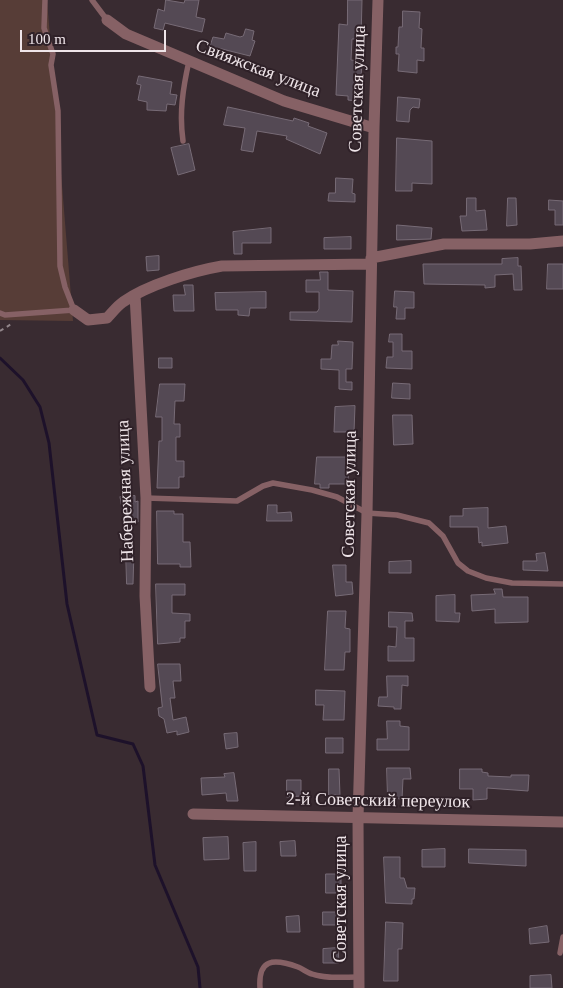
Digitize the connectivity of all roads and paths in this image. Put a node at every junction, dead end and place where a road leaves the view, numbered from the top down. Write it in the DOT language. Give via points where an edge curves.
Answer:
graph roads {
  1 [pos="45,0"];
  2 [pos="92,0"];
  3 [pos="378,0"];
  4 [pos="107,20"];
  5 [pos="189,60"];
  6 [pos="374,128"];
  7 [pos="183,141"];
  8 [pos="563,241"];
  9 [pos="371,261"];
  10 [pos="134,295"];
  11 [pos="74,310"];
  12 [pos="0,313"];
  13 [pos="146,498"];
  14 [pos="367,512"];
  15 [pos="563,584"];
  16 [pos="150,687"];
  17 [pos="193,814"];
  18 [pos="358,818"];
  19 [pos="563,822"];
  20 [pos="563,938"];
  21 [pos="560,953"];
  22 [pos="359,982"];
  23 [pos="260,988"];
  1 -- 11 [label="lane" via="44,28 53,54 51,65 58,111 60,266"];
  2 -- 4 [label="lane"];
  3 -- 6 [label="street, Советская улица"];
  4 -- 5 [label="street, Свияжская улица" via="126,34"];
  5 -- 6 [label="street, Свияжская улица" via="284,101"];
  5 -- 7 [label="lane" via="180,120"];
  6 -- 9 [label="street, Советская улица"];
  8 -- 9 [label="street" via="444,244"];
  9 -- 10 [label="street" via="222,266 198,270"];
  9 -- 14 [label="street, Советская улица"];
  10 -- 11 [label="street" via="121,302 106,318 88,320"];
  10 -- 13 [label="street, Набережная улица"];
  11 -- 12 [label="lane"];
  13 -- 14 [label="lane" via="237,501 273,483 338,497"];
  13 -- 16 [label="street, Набережная улица" via="145,596"];
  14 -- 15 [label="lane" via="429,523 443,536 458,563 486,578 512,583"];
  14 -- 18 [label="street, Советская улица"];
  17 -- 18 [label="street, 2-й Советский переулок"];
  18 -- 19 [label="street, 2-й Советский переулок"];
  18 -- 22 [label="street, Советская улица"];
  20 -- 21 [label="lane"];
  22 -- 23 [label="lane" via="270,963 260,970"];
}
